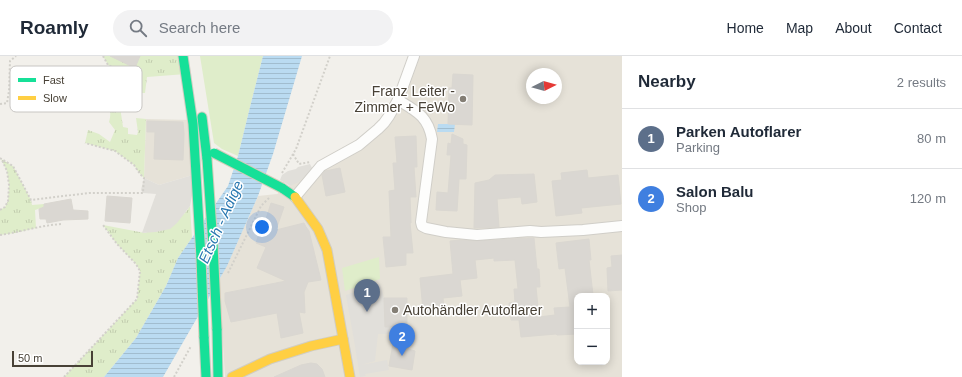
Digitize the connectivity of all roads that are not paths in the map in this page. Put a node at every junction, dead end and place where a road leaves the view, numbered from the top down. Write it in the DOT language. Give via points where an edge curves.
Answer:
graph roads {
  1 [pos="183,56"];
  2 [pos="414,56"];
  3 [pos="398,100"];
  4 [pos="201,108"];
  5 [pos="211,156"];
  6 [pos="295,197"];
  7 [pos="622,226"];
  8 [pos="343,339"];
  9 [pos="270,359"];
  10 [pos="259,374"];
  11 [pos="206,377"];
  12 [pos="218,377"];
  13 [pos="232,377"];
  14 [pos="350,377"];
  1 -- 11 [label="main road, bridge" via="193,124"];
  2 -- 3 [label="street"];
  3 -- 6 [label="street" via="378,129 359,145 321,166"];
  3 -- 7 [label="street" via="417,111 426,122 432,139 422,226 446,232 477,235"];
  4 -- 5 [label="main road" via="206,147"];
  5 -- 6 [label="main road, bridge" via="282,188"];
  5 -- 12 [label="main road, bridge"];
  6 -- 8 [label="main road" via="324,240"];
  8 -- 9 [label="main road"];
  8 -- 14 [label="main road"];
  9 -- 10 [label="main road"];
  9 -- 13 [label="main road"];
}
